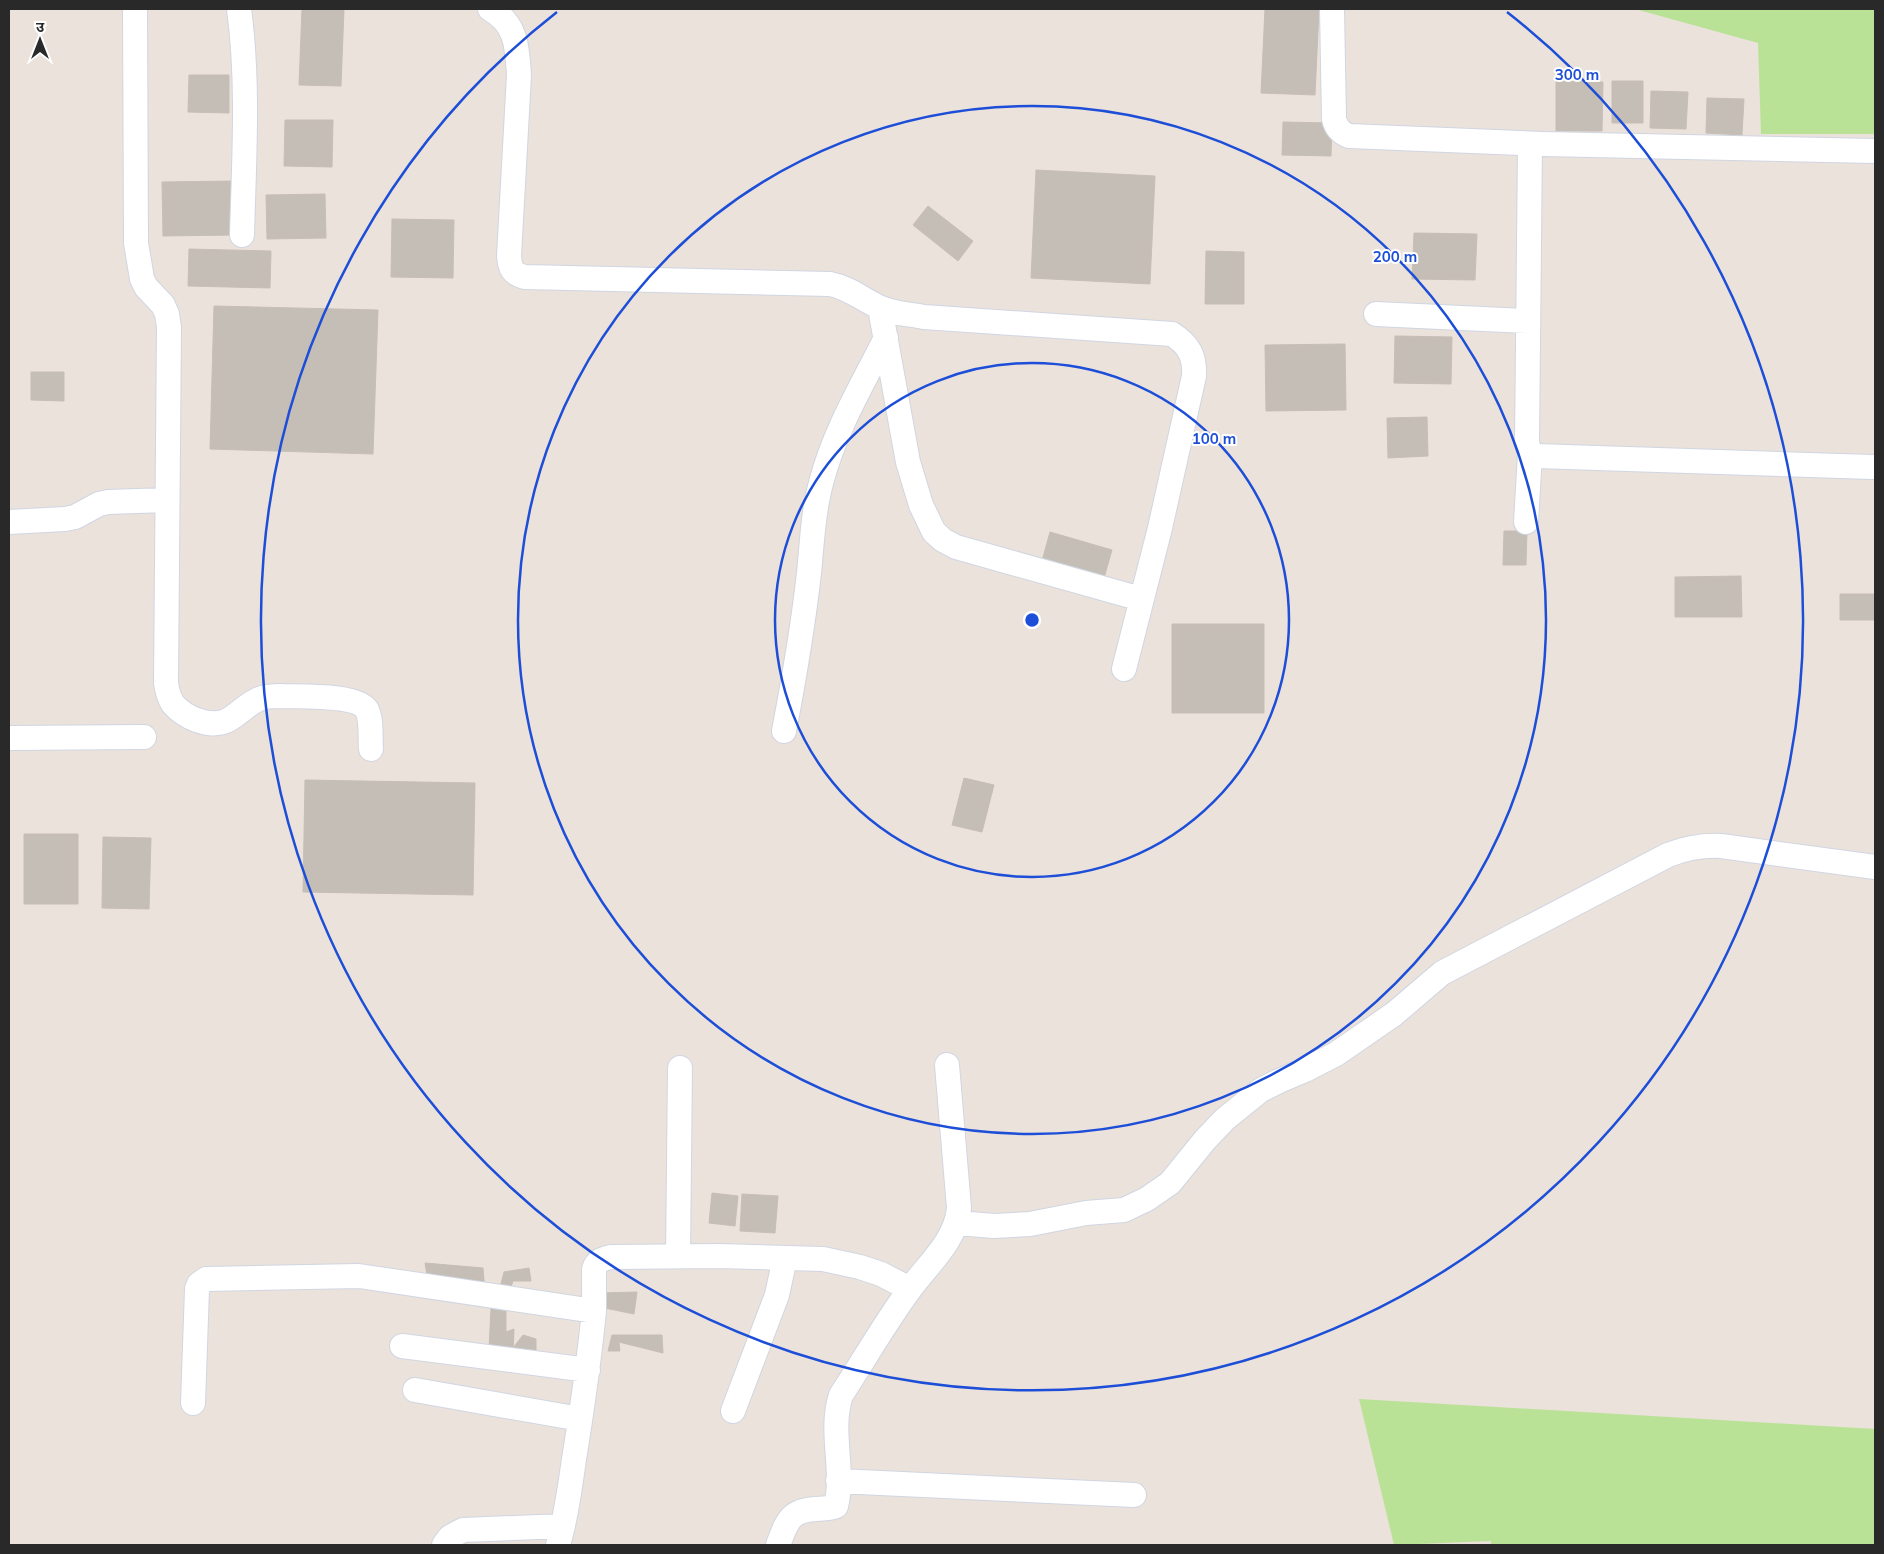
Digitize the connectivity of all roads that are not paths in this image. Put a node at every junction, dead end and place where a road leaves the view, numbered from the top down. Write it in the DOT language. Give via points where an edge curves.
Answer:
graph roads {
  1 [pos="135,9"];
  2 [pos="239,9"];
  3 [pos="490,9"];
  4 [pos="1332,9"];
  5 [pos="1530,144"];
  6 [pos="1875,151"];
  7 [pos="242,235"];
  8 [pos="880,308"];
  9 [pos="1376,314"];
  10 [pos="1528,321"];
  11 [pos="886,338"];
  12 [pos="1530,454"];
  13 [pos="1872,467"];
  14 [pos="167,500"];
  15 [pos="9,522"];
  16 [pos="1526,522"];
  17 [pos="1141,599"];
  18 [pos="1124,669"];
  19 [pos="784,731"];
  20 [pos="144,737"];
  21 [pos="9,738"];
  22 [pos="371,749"];
  23 [pos="1875,867"];
  24 [pos="947,1065"];
  25 [pos="680,1068"];
  26 [pos="957,1223"];
  27 [pos="678,1256"];
  28 [pos="785,1258"];
  29 [pos="910,1289"];
  30 [pos="594,1311"];
  31 [pos="402,1346"];
  32 [pos="588,1370"];
  33 [pos="415,1390"];
  34 [pos="193,1402"];
  35 [pos="733,1411"];
  36 [pos="580,1419"];
  37 [pos="838,1481"];
  38 [pos="1134,1495"];
  39 [pos="561,1536"];
  40 [pos="444,1545"];
  41 [pos="778,1545"];
  1 -- 14 [label="street" via="136,244 142,279 162,305 169,327"];
  2 -- 7 [label="street" via="245,106"];
  3 -- 8 [label="street" via="498,13 512,30 518,50 509,256 511,270 515,274 525,277 830,284 848,289"];
  4 -- 5 [label="street" via="1334,119 1344,134"];
  5 -- 6 [label="street"];
  5 -- 10 [label="street"];
  8 -- 11 [label="street"];
  8 -- 17 [label="street" via="924,317 1172,334 1188,347 1194,362 1194,376"];
  9 -- 10 [label="street"];
  10 -- 12 [label="street" via="1527,443"];
  11 -- 17 [label="street" via="908,462 921,506 934,532 956,547"];
  11 -- 19 [label="street" via="828,457 820,485 800,644"];
  12 -- 13 [label="street"];
  12 -- 16 [label="street"];
  14 -- 15 [label="street" via="108,502 75,517"];
  14 -- 22 [label="street" via="166,683 173,703 185,715 202,722 217,723 266,698 347,699 366,709"];
  17 -- 18 [label="street"];
  20 -- 21 [label="street"];
  23 -- 26 [label="street" via="1721,846 1683,849 1442,973 1399,1011 1336,1054 1261,1090 1225,1119 1170,1183 1147,1200 1115,1212 1086,1213 1030,1224"];
  24 -- 26 [label="street" via="959,1208"];
  25 -- 27 [label="street"];
  26 -- 29 [label="street"];
  27 -- 28 [label="street"];
  27 -- 30 [label="street" via="602,1259 594,1269"];
  28 -- 29 [label="street" via="823,1259 860,1267"];
  28 -- 35 [label="street" via="777,1295"];
  29 -- 37 [label="street" via="841,1395 836,1412"];
  30 -- 32 [label="street"];
  30 -- 34 [label="street" via="359,1276 206,1279 197,1290"];
  31 -- 32 [label="street"];
  32 -- 36 [label="street"];
  33 -- 36 [label="street"];
  36 -- 39 [label="street"];
  37 -- 38 [label="street"];
  37 -- 41 [label="street" via="836,1506 808,1509 791,1517"];
  39 -- 40 [label="street" via="466,1529 450,1537"];
}
